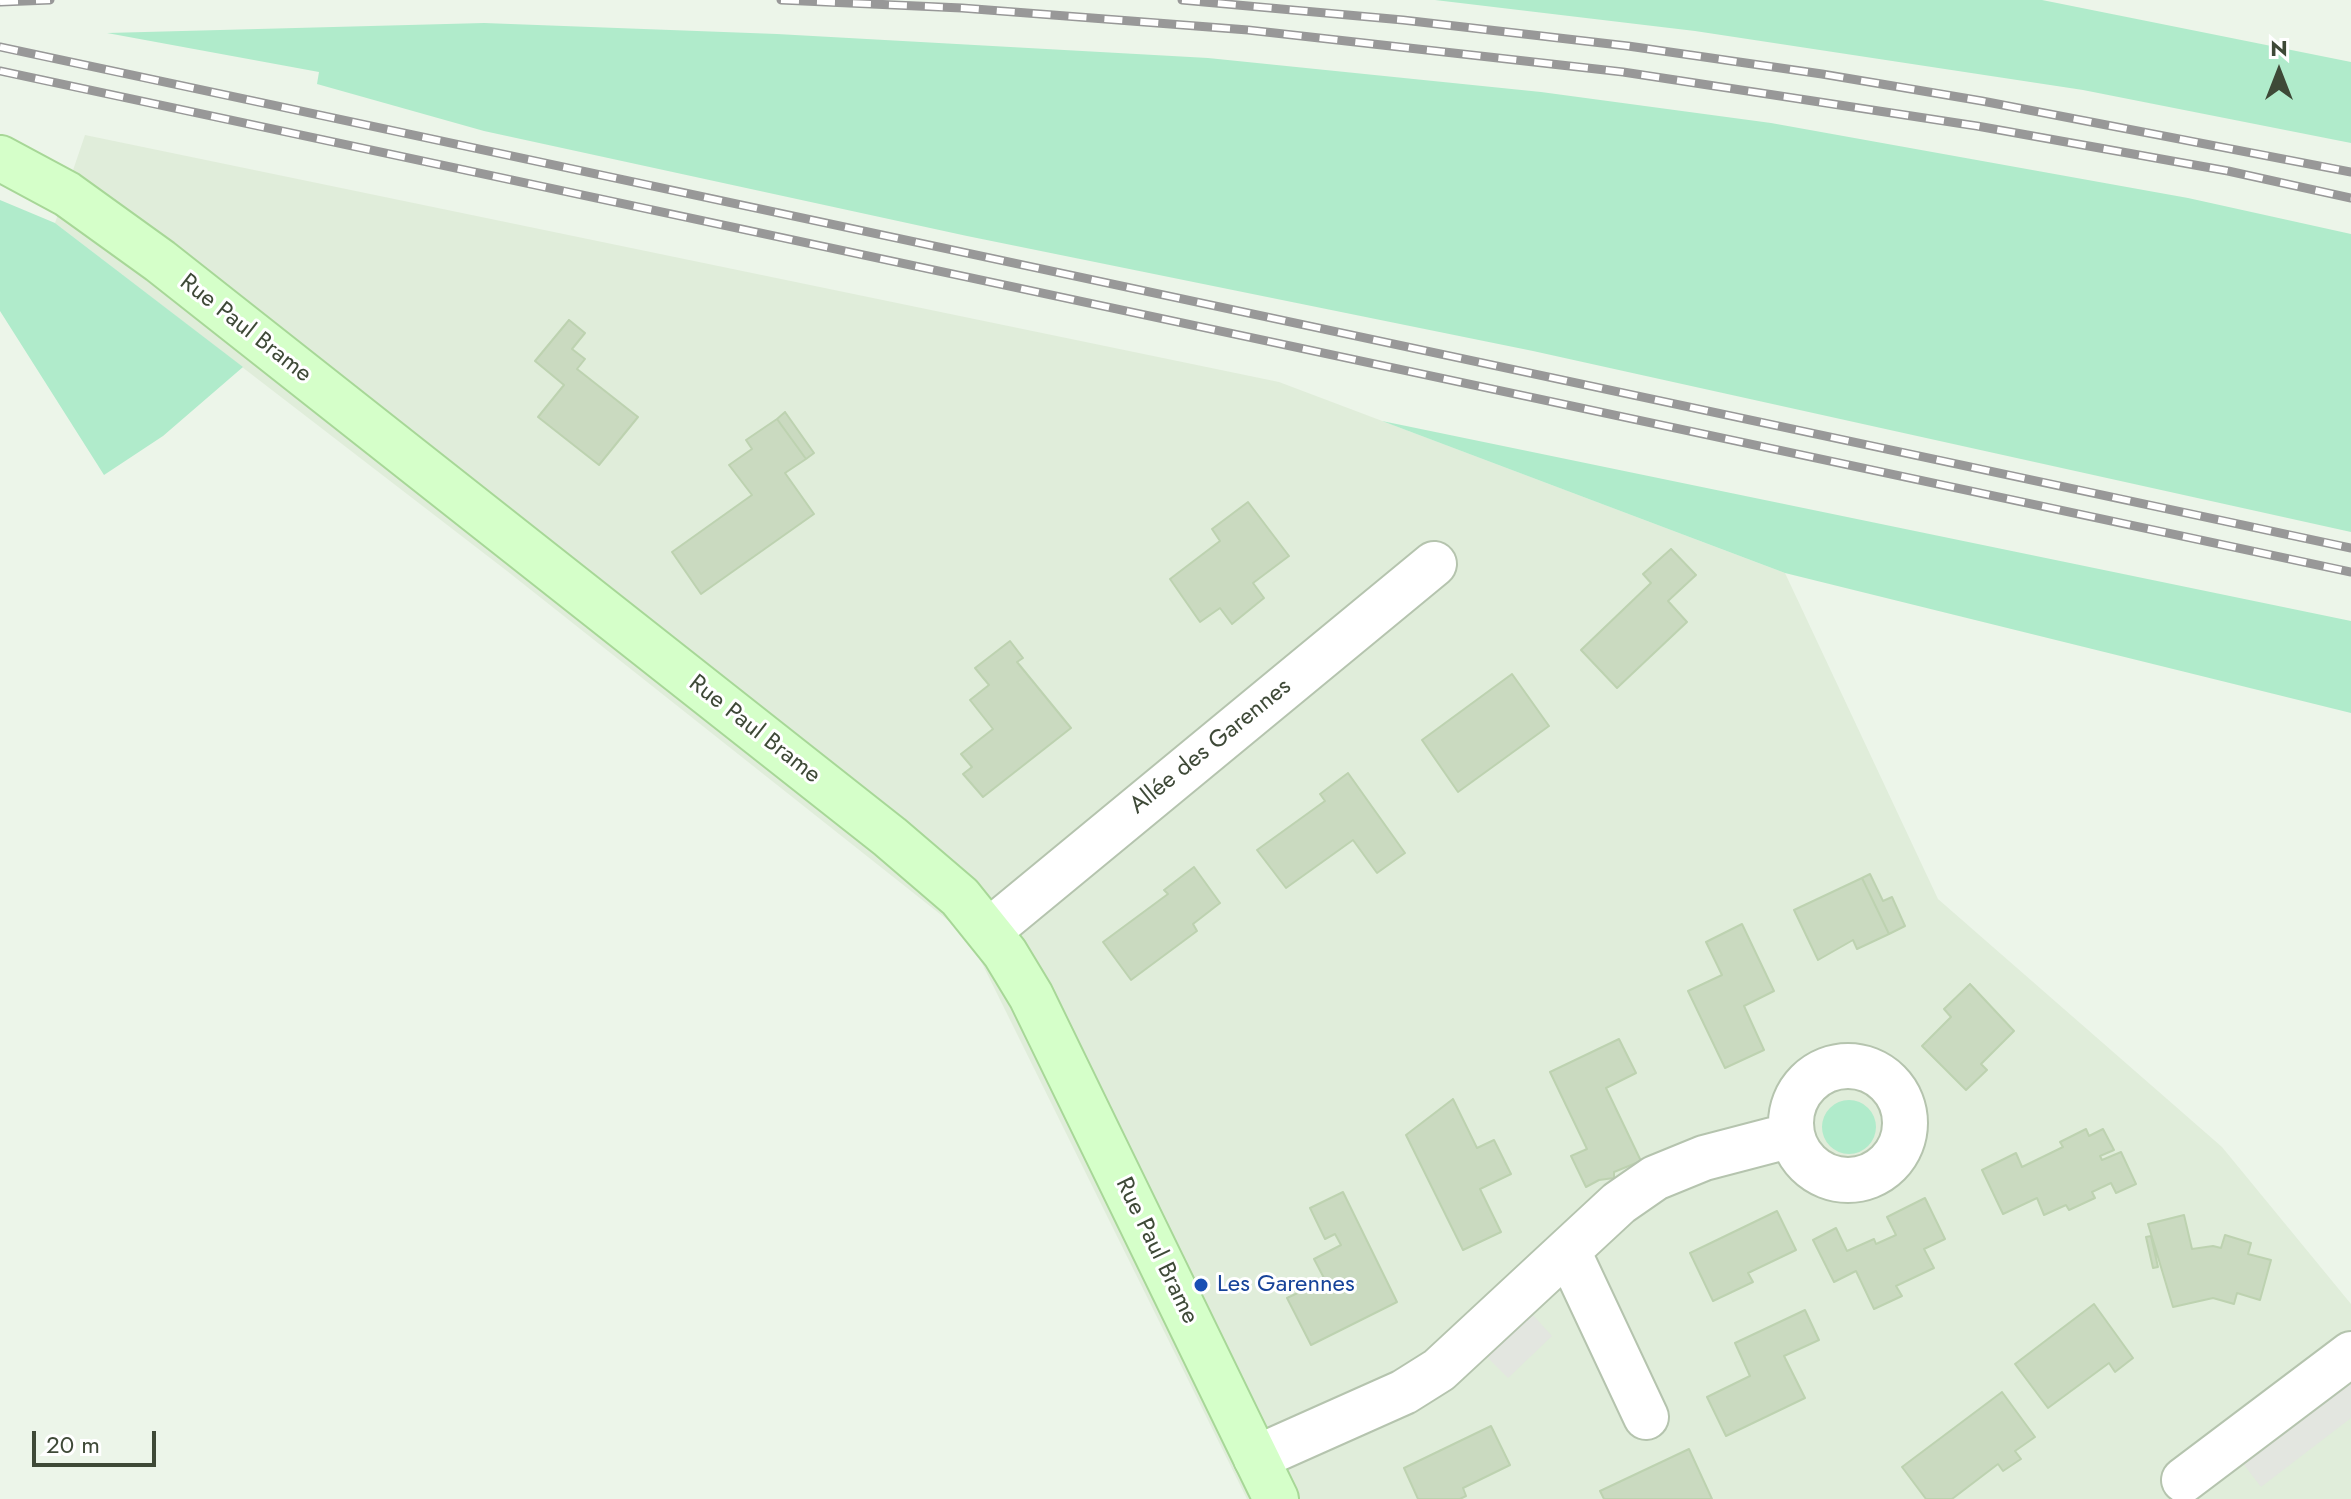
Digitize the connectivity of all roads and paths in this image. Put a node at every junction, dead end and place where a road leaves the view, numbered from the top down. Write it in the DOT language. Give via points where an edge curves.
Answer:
graph roads {
  1 [pos="0,158"];
  2 [pos="1434,564"];
  3 [pos="989,931"];
  4 [pos="1792,1135"];
  5 [pos="1568,1251"];
  6 [pos="2351,1354"];
  7 [pos="1646,1417"];
  8 [pos="1256,1458"];
  9 [pos="2178,1493"];
  10 [pos="1276,1499"];
  1 -- 3 [label="street, Rue Paul Brame" via="67,194 160,261 919,860"];
  2 -- 3 [label="street, Allée des Garennes"];
  3 -- 8 [label="street, Rue Paul Brame" via="1036,1007"];
  4 -- 5 [label="street" via="1704,1158 1655,1178"];
  5 -- 7 [label="street"];
  5 -- 8 [label="street" via="1418,1384"];
  6 -- 9 [label="street"];
  8 -- 10 [label="street, Rue Paul Brame"];
}
